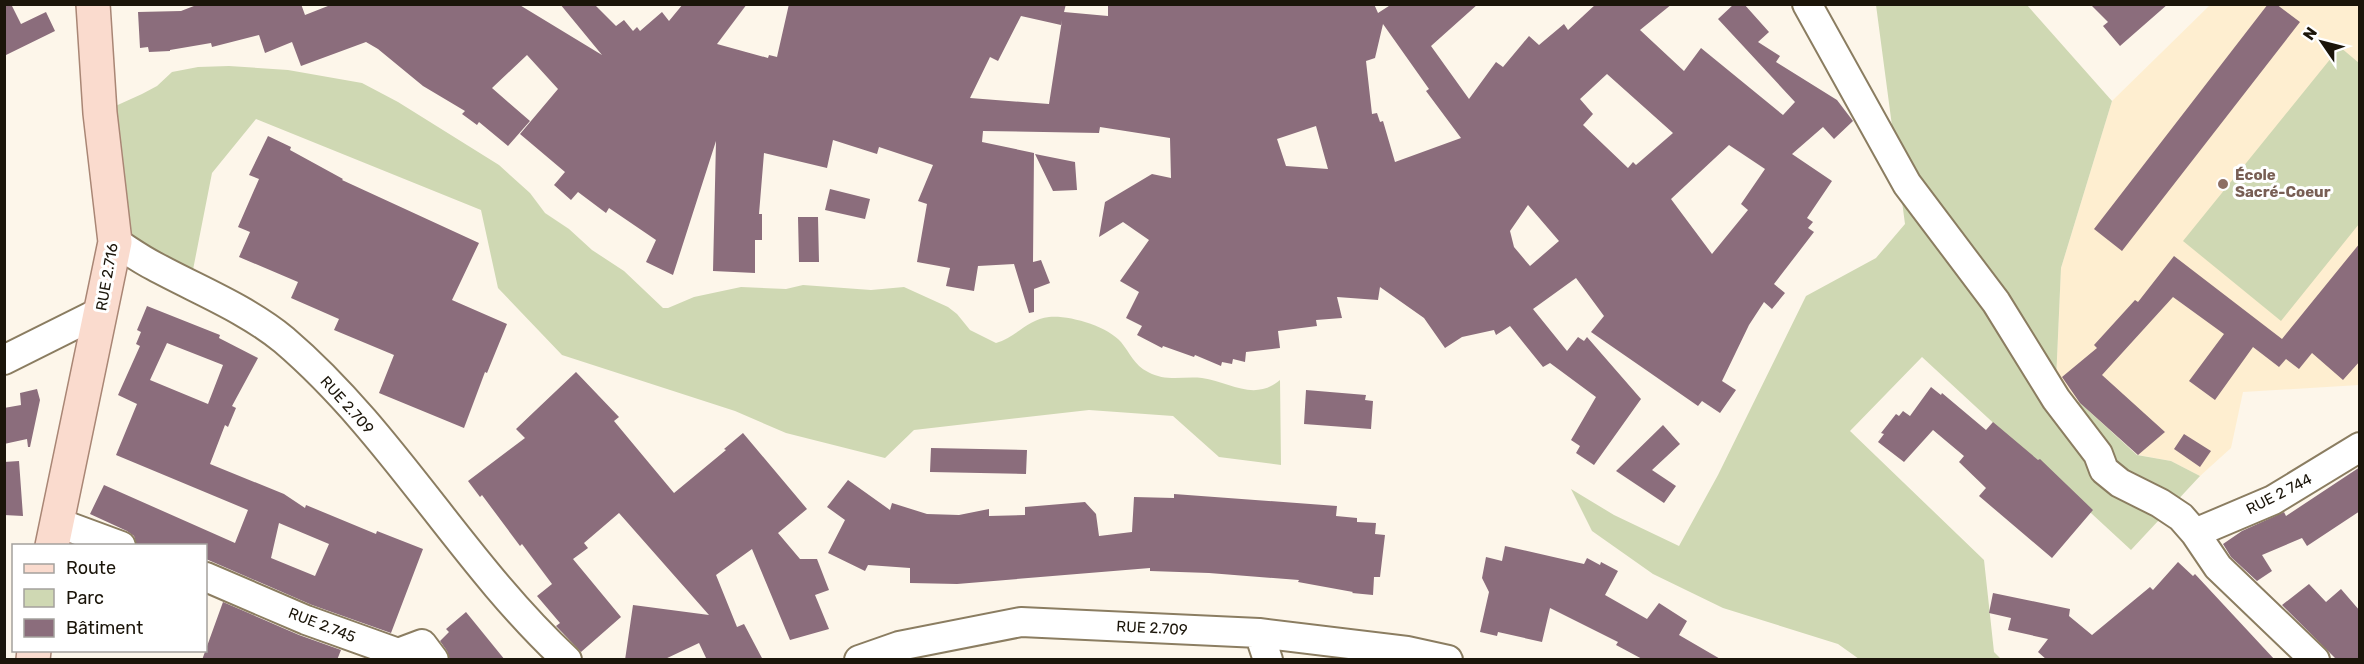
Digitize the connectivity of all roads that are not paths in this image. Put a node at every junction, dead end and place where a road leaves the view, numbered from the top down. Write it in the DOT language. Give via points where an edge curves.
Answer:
graph roads {
  1 [pos="93,4"];
  2 [pos="1807,4"];
  3 [pos="115,242"];
  4 [pos="102,311"];
  5 [pos="4,360"];
  6 [pos="2360,447"];
  7 [pos="2195,532"];
  8 [pos="54,534"];
  9 [pos="110,544"];
  10 [pos="207,577"];
  11 [pos="530,624"];
  12 [pos="1264,646"];
  13 [pos="898,653"];
  14 [pos="434,660"];
  15 [pos="551,660"];
  16 [pos="567,660"];
  17 [pos="859,660"];
  18 [pos="1448,660"];
  19 [pos="2315,660"];
  1 -- 3 [label="main road, RUE 2.716"];
  2 -- 7 [label="street" via="1907,184 1996,302 2056,399 2098,454 2104,470 2167,508"];
  3 -- 4 [label="main road, RUE 2.716"];
  3 -- 11 [label="street, RUE 2.709" via="151,265 243,311 283,339 324,378 397,460"];
  4 -- 5 [label="street"];
  4 -- 8 [label="main road, RUE 2.716"];
  6 -- 7 [label="street, RUE 2 744" via="2273,500"];
  7 -- 19 [label="street" via="2218,567"];
  8 -- 9 [label="street"];
  10 -- 14 [label="street, RUE 2.745" via="306,620 398,653 423,644"];
  11 -- 15 [label="street, RUE 2.709"];
  11 -- 16 [label="street, RUE 2.709"];
  12 -- 13 [label="street, RUE 2.709" via="1021,622"];
  12 -- 18 [label="street, RUE 2.709" via="1407,651"];
  13 -- 17 [label="street, RUE 2.709"];
}
